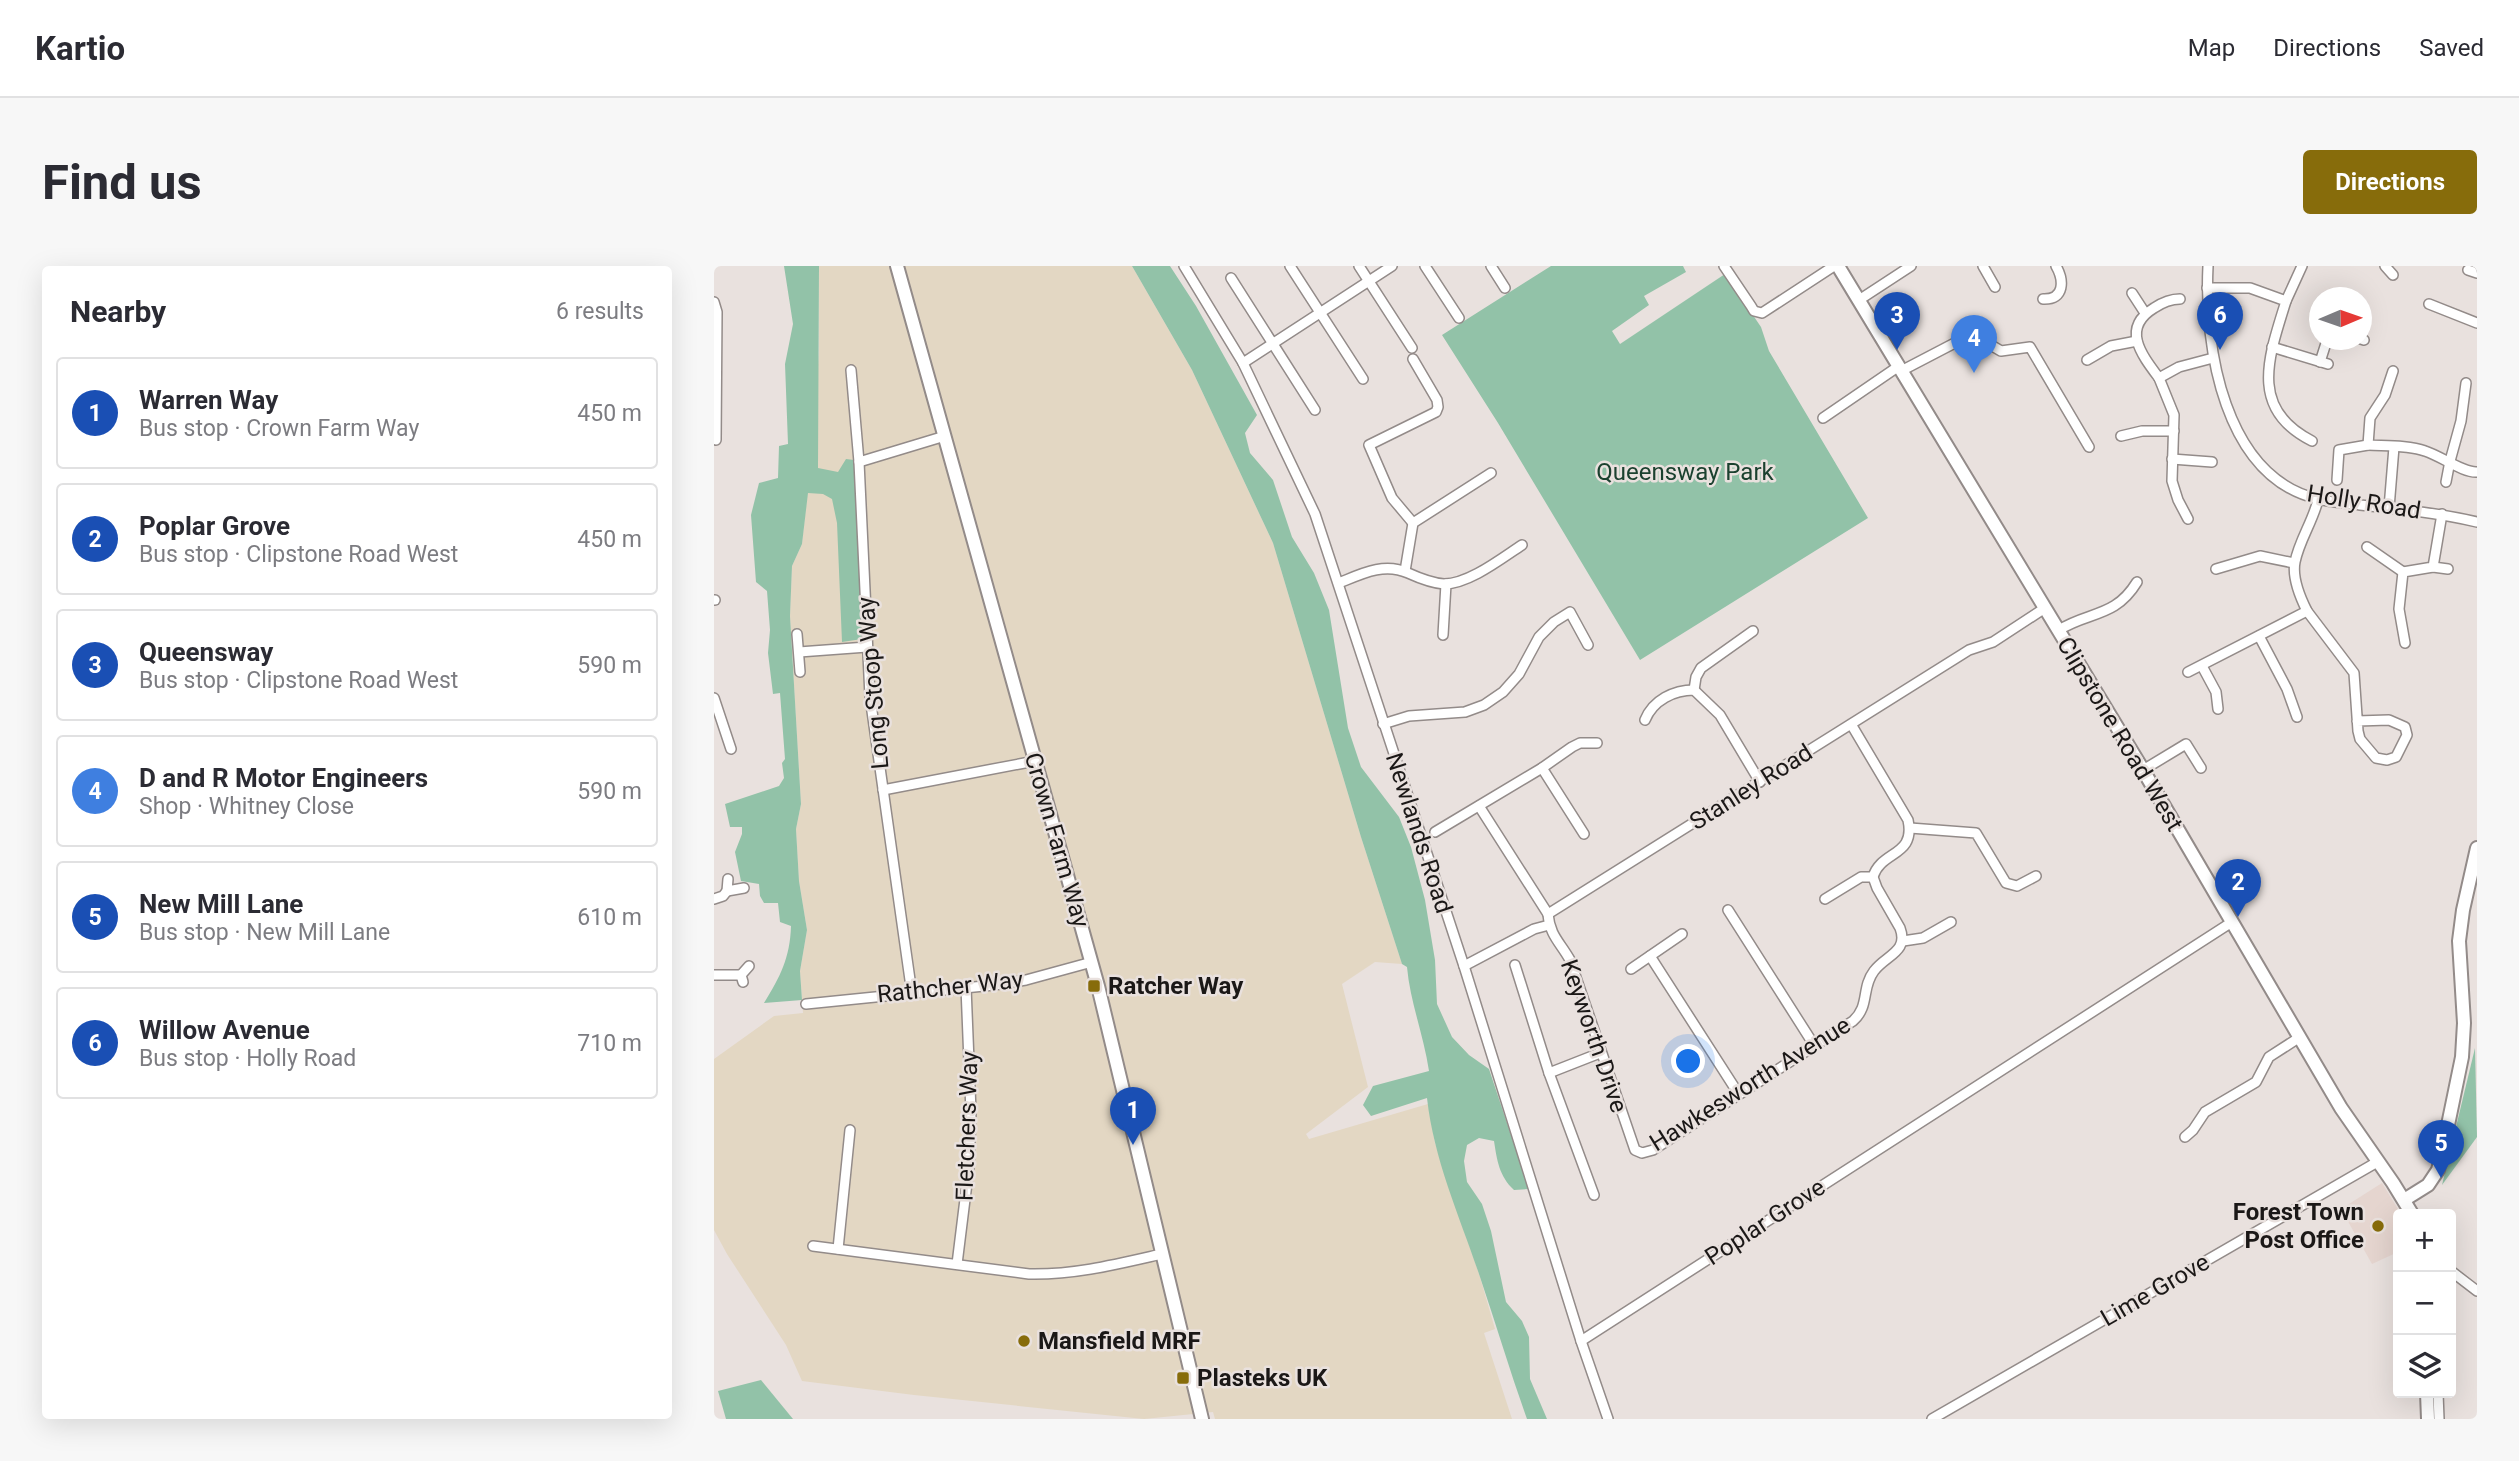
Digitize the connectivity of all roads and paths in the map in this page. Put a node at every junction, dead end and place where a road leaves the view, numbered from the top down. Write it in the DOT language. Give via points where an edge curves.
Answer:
graph roads {
  1 [pos="897,266"];
  2 [pos="1184,266"];
  3 [pos="1290,266"];
  4 [pos="1359,266"];
  5 [pos="1392,266"];
  6 [pos="1425,266"];
  7 [pos="1491,266"];
  8 [pos="1724,266"];
  9 [pos="1836,266"];
  10 [pos="1911,266"];
  11 [pos="1983,266"];
  12 [pos="2056,266"];
  13 [pos="2208,266"];
  14 [pos="2302,266"];
  15 [pos="2385,266"];
  16 [pos="2393,275"];
  17 [pos="1231,278"];
  18 [pos="1369,281"];
  19 [pos="1995,287"];
  20 [pos="1505,288"];
  21 [pos="2207,288"];
  22 [pos="2132,293"];
  23 [pos="2043,299"];
  24 [pos="2180,299"];
  25 [pos="1859,300"];
  26 [pos="2286,301"];
  27 [pos="714,302"];
  28 [pos="2429,304"];
  29 [pos="1320,313"];
  30 [pos="2145,313"];
  31 [pos="1458,318"];
  32 [pos="2477,323"];
  33 [pos="2137,341"];
  34 [pos="1273,344"];
  35 [pos="1412,348"];
  36 [pos="2272,348"];
  37 [pos="2326,350"];
  38 [pos="2213,358"];
  39 [pos="1413,359"];
  40 [pos="2087,360"];
  41 [pos="1243,363"];
  42 [pos="1900,368"];
  43 [pos="851,370"];
  44 [pos="2393,371"];
  45 [pos="2159,378"];
  46 [pos="1363,379"];
  47 [pos="2466,383"];
  48 [pos="1315,410"];
  49 [pos="1824,418"];
  50 [pos="2174,431"];
  51 [pos="945,436"];
  52 [pos="2121,436"];
  53 [pos="716,440"];
  54 [pos="2312,441"];
  55 [pos="2368,445"];
  56 [pos="2090,447"];
  57 [pos="2394,447"];
  58 [pos="2172,459"];
  59 [pos="2449,461"];
  60 [pos="859,462"];
  61 [pos="2212,462"];
  62 [pos="2477,472"];
  63 [pos="1492,473"];
  64 [pos="2337,480"];
  65 [pos="2446,482"];
  66 [pos="2318,499"];
  67 [pos="2389,508"];
  68 [pos="2442,513"];
  69 [pos="2188,519"];
  70 [pos="2477,522"];
  71 [pos="1413,523"];
  72 [pos="1522,545"];
  73 [pos="2367,547"];
  74 [pos="2294,563"];
  75 [pos="2433,567"];
  76 [pos="2216,569"];
  77 [pos="2448,569"];
  78 [pos="1405,571"];
  79 [pos="2403,572"];
  80 [pos="2137,582"];
  81 [pos="1339,583"];
  82 [pos="1446,584"];
  83 [pos="2045,608"];
  84 [pos="2306,611"];
  85 [pos="2059,630"];
  86 [pos="1753,631"];
  87 [pos="797,634"];
  88 [pos="1443,635"];
  89 [pos="2259,636"];
  90 [pos="2404,643"];
  91 [pos="1587,645"];
  92 [pos="867,647"];
  93 [pos="799,652"];
  94 [pos="2202,666"];
  95 [pos="800,672"];
  96 [pos="2189,672"];
  97 [pos="1694,690"];
  98 [pos="714,698"];
  99 [pos="2218,709"];
  100 [pos="2297,717"];
  101 [pos="1645,720"];
  102 [pos="2357,721"];
  103 [pos="1383,724"];
  104 [pos="1851,724"];
  105 [pos="1597,743"];
  106 [pos="731,749"];
  107 [pos="1035,761"];
  108 [pos="1542,768"];
  109 [pos="2201,768"];
  110 [pos="2143,770"];
  111 [pos="1760,782"];
  112 [pos="883,790"];
  113 [pos="1479,806"];
  114 [pos="1910,828"];
  115 [pos="1435,832"];
  116 [pos="1584,834"];
  117 [pos="2477,848"];
  118 [pos="2036,876"];
  119 [pos="1873,877"];
  120 [pos="728,879"];
  121 [pos="744,888"];
  122 [pos="727,891"];
  123 [pos="714,899"];
  124 [pos="1825,899"];
  125 [pos="1728,910"];
  126 [pos="1548,914"];
  127 [pos="1951,922"];
  128 [pos="2232,922"];
  129 [pos="1549,925"];
  130 [pos="1682,934"];
  131 [pos="1903,941"];
  132 [pos="1650,956"];
  133 [pos="1092,962"];
  134 [pos="1515,965"];
  135 [pos="750,966"];
  136 [pos="1464,966"];
  137 [pos="1631,969"];
  138 [pos="714,975"];
  139 [pos="966,988"];
  140 [pos="912,993"];
  141 [pos="806,1004"];
  142 [pos="2301,1037"];
  143 [pos="1814,1045"];
  144 [pos="1600,1053"];
  145 [pos="1549,1073"];
  146 [pos="1738,1093"];
  147 [pos="850,1130"];
  148 [pos="2185,1137"];
  149 [pos="1634,1150"];
  150 [pos="2379,1161"];
  151 [pos="1594,1195"];
  152 [pos="2404,1200"];
  153 [pos="2409,1209"];
  154 [pos="813,1246"];
  155 [pos="838,1249"];
  156 [pos="1162,1254"];
  157 [pos="957,1265"];
  158 [pos="2452,1272"];
  159 [pos="2477,1291"];
  160 [pos="1581,1341"];
  161 [pos="2427,1398"];
  162 [pos="2438,1398"];
  163 [pos="1202,1419"];
  164 [pos="1608,1419"];
  165 [pos="1932,1419"];
  166 [pos="2428,1419"];
  167 [pos="2438,1419"];
  1 -- 51 [label="street, Crown Farm Way"];
  2 -- 41 [label="street, Newlands Road"];
  3 -- 29 [label="street"];
  4 -- 18 [label="street"];
  5 -- 18 [label="street"];
  6 -- 31 [label="street"];
  7 -- 20 [label="street"];
  8 -- 9 [label="street" via="1754,310 1762,313"];
  9 -- 25 [label="street, Clipstone Road West"];
  10 -- 25 [label="street"];
  11 -- 19 [label="street"];
  12 -- 23 [label="street" via="2062,290 2050,300"];
  13 -- 21 [label="street, Holly Road"];
  14 -- 26 [label="street"];
  15 -- 16 [label="street"];
  17 -- 34 [label="street"];
  18 -- 29 [label="street"];
  18 -- 35 [label="street"];
  21 -- 26 [label="street" via="2250,288"];
  21 -- 38 [label="street, Holly Road"];
  22 -- 30 [label="street"];
  24 -- 30 [label="street" via="2165,301"];
  25 -- 42 [label="street, Clipstone Road West"];
  26 -- 36 [label="street"];
  27 -- 53 [label="street"];
  28 -- 32 [label="street"];
  29 -- 34 [label="street"];
  29 -- 46 [label="street"];
  30 -- 33 [label="street" via="2136,326"];
  33 -- 40 [label="street" via="2111,346"];
  33 -- 45 [label="street"];
  34 -- 41 [label="street"];
  34 -- 48 [label="street"];
  36 -- 37 [label="street" via="2324,363"];
  36 -- 54 [label="street" via="2268,390 2274,408 2296,433"];
  38 -- 45 [label="street"];
  38 -- 66 [label="street, Holly Road" via="2229,410 2259,465 2293,491"];
  39 -- 71 [label="street" via="1437,400 1436,412 1369,445 1392,498"];
  41 -- 81 [label="street, Newlands Road" via="1315,514"];
  42 -- 49 [label="street"];
  42 -- 56 [label="street" via="1972,334 2001,351 2030,347"];
  42 -- 83 [label="street, Clipstone Road West"];
  43 -- 60 [label="street, Long Stoop Way"];
  44 -- 55 [label="street" via="2370,418"];
  45 -- 50 [label="street" via="2174,415"];
  47 -- 59 [label="street"];
  50 -- 52 [label="street"];
  50 -- 58 [label="street"];
  51 -- 60 [label="street"];
  51 -- 107 [label="street, Crown Farm Way"];
  55 -- 57 [label="street"];
  55 -- 64 [label="street" via="2339,450"];
  57 -- 59 [label="street" via="2422,450"];
  57 -- 67 [label="street"];
  58 -- 61 [label="street"];
  58 -- 69 [label="street" via="2172,481"];
  59 -- 62 [label="street"];
  59 -- 65 [label="street"];
  60 -- 92 [label="street, Long Stoop Way"];
  63 -- 71 [label="street"];
  66 -- 67 [label="street, Holly Road"];
  66 -- 74 [label="street"];
  67 -- 68 [label="street, Holly Road"];
  68 -- 70 [label="street, Holly Road"];
  68 -- 75 [label="street"];
  71 -- 78 [label="street"];
  72 -- 82 [label="street" via="1480,573"];
  73 -- 79 [label="street"];
  74 -- 76 [label="street" via="2260,556"];
  74 -- 84 [label="street"];
  75 -- 77 [label="street"];
  75 -- 79 [label="street"];
  78 -- 81 [label="street" via="1379,568"];
  78 -- 82 [label="street" via="1418,579"];
  79 -- 90 [label="street" via="2399,609"];
  80 -- 85 [label="street" via="2115,605"];
  81 -- 103 [label="street, Newlands Road"];
  82 -- 88 [label="street"];
  83 -- 85 [label="street, Clipstone Road West"];
  83 -- 104 [label="street, Stanley Road"];
  84 -- 89 [label="street"];
  84 -- 102 [label="street" via="2354,673"];
  85 -- 110 [label="street, Clipstone Road West"];
  86 -- 97 [label="street" via="1701,668"];
  87 -- 93 [label="street"];
  89 -- 94 [label="street"];
  89 -- 100 [label="street"];
  91 -- 103 [label="street" via="1570,612 1539,637 1519,674 1484,705"];
  92 -- 93 [label="street"];
  92 -- 112 [label="street, Long Stoop Way"];
  93 -- 95 [label="street"];
  94 -- 96 [label="street"];
  94 -- 99 [label="street" via="2216,692"];
  97 -- 101 [label="street" via="1658,702"];
  97 -- 111 [label="street" via="1720,716"];
  98 -- 106 [label="street"];
  102 -- 102 [label="street" via="2360,739 2376,758 2396,757 2407,736 2405,727 2389,720"];
  103 -- 136 [label="street, Newlands Road"];
  104 -- 111 [label="street, Stanley Road"];
  104 -- 114 [label="street"];
  105 -- 108 [label="street" via="1580,743"];
  107 -- 112 [label="street"];
  107 -- 133 [label="street, Crown Farm Way"];
  108 -- 113 [label="street"];
  108 -- 116 [label="street"];
  109 -- 110 [label="street" via="2186,744"];
  110 -- 128 [label="street, Clipstone Road West"];
  111 -- 126 [label="street, Stanley Road"];
  112 -- 140 [label="street, Long Stoop Way"];
  113 -- 115 [label="street"];
  113 -- 126 [label="street"];
  114 -- 118 [label="street" via="1971,831 1980,836 2006,883 2017,886"];
  114 -- 119 [label="street" via="1905,846 1878,866"];
  117 -- 152 [label="street" via="2459,941 2462,1057 2442,1154 2428,1185"];
  119 -- 124 [label="street" via="1861,877"];
  119 -- 131 [label="street"];
  120 -- 122 [label="street"];
  121 -- 122 [label="street"];
  122 -- 123 [label="street"];
  125 -- 143 [label="street"];
  126 -- 129 [label="street"];
  127 -- 131 [label="street, Hawkesworth Avenue" via="1923,938"];
  128 -- 142 [label="street, Clipstone Road West"];
  128 -- 160 [label="street, Poplar Grove"];
  129 -- 136 [label="street"];
  129 -- 144 [label="street, Keyworth Drive" via="1570,960"];
  130 -- 132 [label="street"];
  131 -- 143 [label="street, Hawkesworth Avenue" via="1897,953 1870,977 1861,1014"];
  132 -- 137 [label="street"];
  132 -- 146 [label="street"];
  133 -- 139 [label="street, Rathcher Way" via="1026,980"];
  133 -- 156 [label="street, Crown Farm Way"];
  134 -- 145 [label="street"];
  135 -- 138 [label="street" via="742,979"];
  136 -- 160 [label="street, Newlands Road"];
  139 -- 140 [label="street, Rathcher Way"];
  139 -- 157 [label="street, Fletchers Way" via="970,1124"];
  140 -- 141 [label="street, Rathcher Way"];
  142 -- 148 [label="street" via="2269,1057 2256,1082 2205,1112"];
  142 -- 150 [label="street, Clipstone Road West" via="2341,1108"];
  143 -- 146 [label="street, Hawkesworth Avenue"];
  144 -- 145 [label="street"];
  144 -- 149 [label="street, Keyworth Drive"];
  145 -- 151 [label="street"];
  146 -- 149 [label="street, Hawkesworth Avenue" via="1653,1150"];
  147 -- 155 [label="street"];
  150 -- 152 [label="street, Clipstone Road West"];
  150 -- 165 [label="street, Lime Grove"];
  152 -- 153 [label="street, Clipstone Road West"];
  154 -- 155 [label="street"];
  155 -- 157 [label="street"];
  156 -- 157 [label="street" via="1058,1275"];
  156 -- 163 [label="street, Crown Farm Way"];
  158 -- 159 [label="street"];
  160 -- 164 [label="street, Newlands Road"];
  161 -- 166 [label="street"];
  162 -- 167 [label="street"];
}
